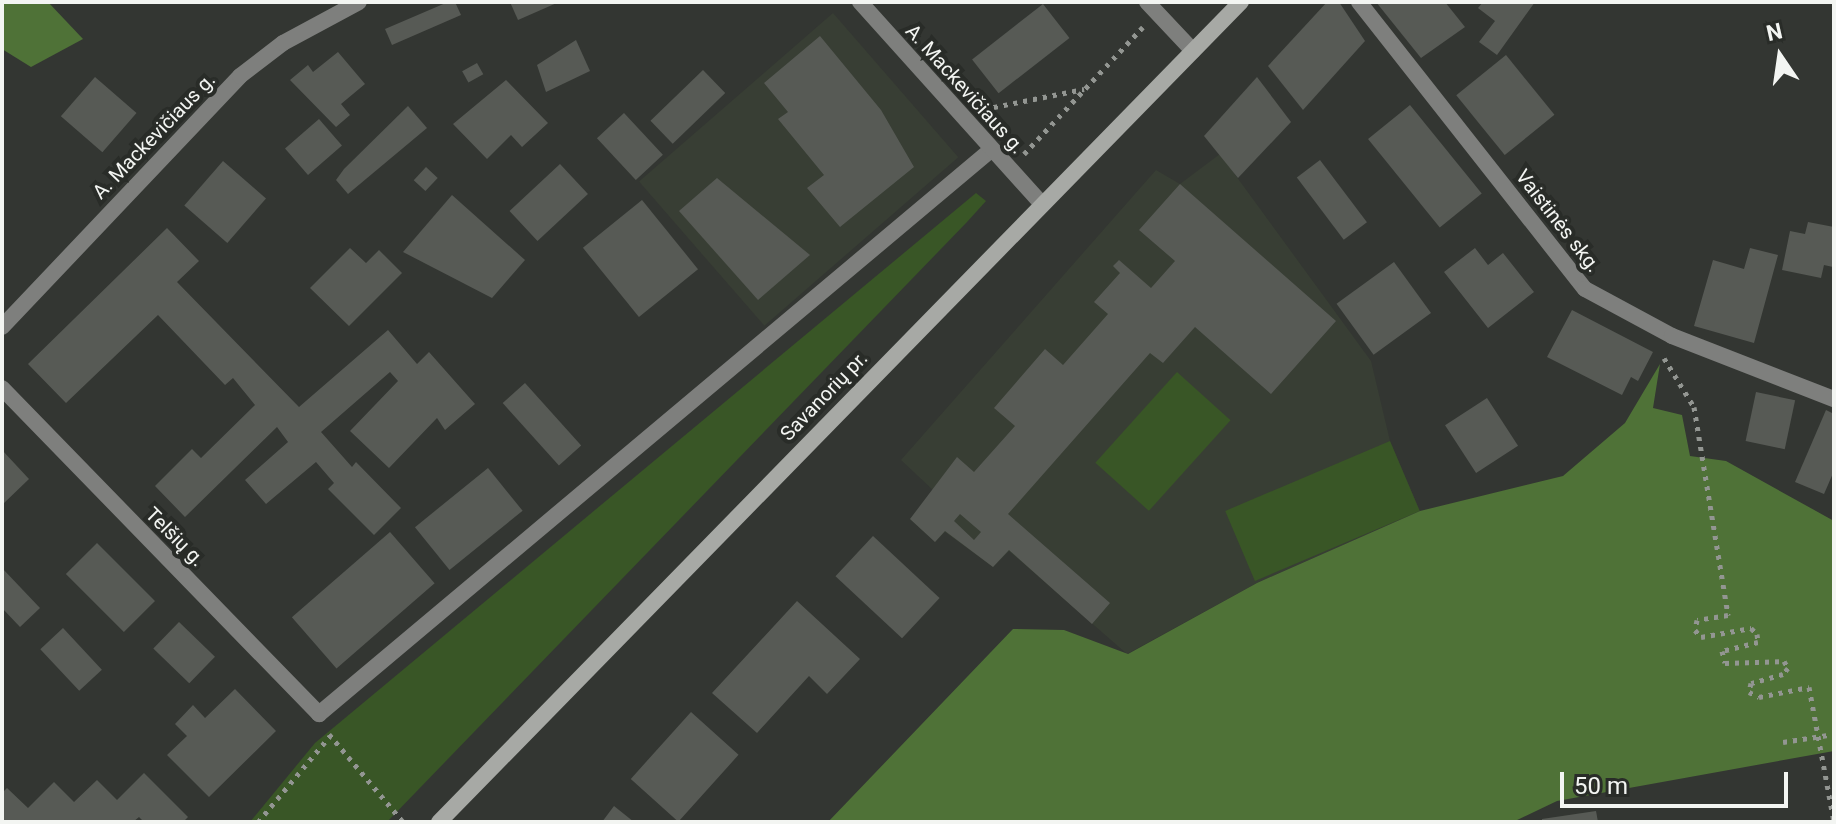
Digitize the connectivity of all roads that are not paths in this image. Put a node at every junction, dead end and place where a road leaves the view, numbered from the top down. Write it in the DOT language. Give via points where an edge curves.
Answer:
graph roads {
  1 [pos="359,2"];
  2 [pos="860,2"];
  3 [pos="1241,2"];
  4 [pos="1359,2"];
  5 [pos="1152,7"];
  6 [pos="1193,51"];
  7 [pos="991,150"];
  8 [pos="1041,203"];
  9 [pos="2,327"];
  10 [pos="2,388"];
  11 [pos="1834,399"];
  12 [pos="439,822"];
  1 -- 9 [label="street, A. Mackevičiaus g." via="283,43 240,76"];
  2 -- 7 [label="street, A. Mackevičiaus g."];
  3 -- 6 [label="main road, Savanorių pr."];
  4 -- 11 [label="street, Vaistinės skg." via="1585,289 1672,336"];
  5 -- 6 [label="street"];
  6 -- 8 [label="main road, Savanorių pr."];
  7 -- 8 [label="street, A. Mackevičiaus g."];
  7 -- 10 [label="street, Telšių g." via="319,714"];
  8 -- 12 [label="main road, Savanorių pr."];
}
